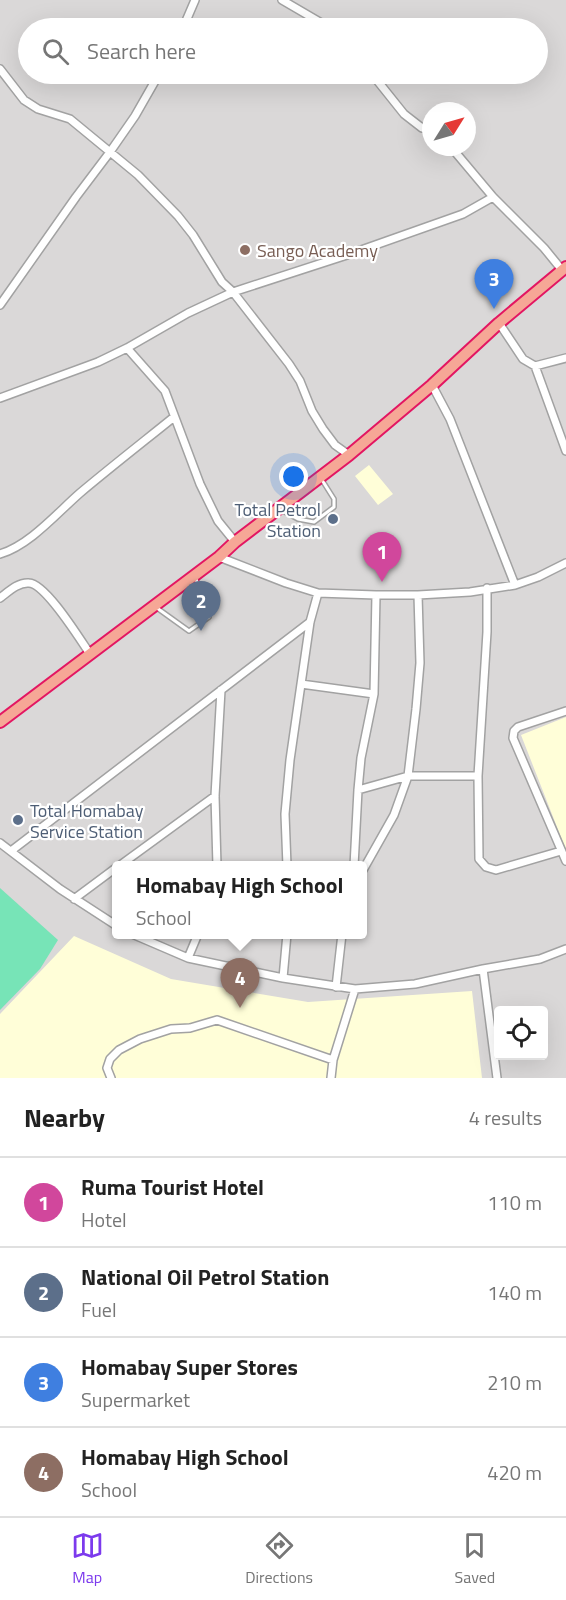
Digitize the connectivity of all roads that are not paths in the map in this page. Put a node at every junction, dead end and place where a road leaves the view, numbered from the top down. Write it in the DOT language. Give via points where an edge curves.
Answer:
graph roads {
  1 [pos="195,0"];
  2 [pos="282,0"];
  3 [pos="187,18"];
  4 [pos="313,18"];
  5 [pos="0,69"];
  6 [pos="153,84"];
  7 [pos="380,84"];
  8 [pos="422,127"];
  9 [pos="110,152"];
  10 [pos="459,156"];
  11 [pos="493,197"];
  12 [pos="564,268"];
  13 [pos="233,292"];
  14 [pos="0,304"];
  15 [pos="500,323"];
  16 [pos="127,348"];
  17 [pos="566,358"];
  18 [pos="535,366"];
  19 [pos="432,385"];
  20 [pos="0,398"];
  21 [pos="174,417"];
  22 [pos="566,451"];
  23 [pos="349,455"];
  24 [pos="320,477"];
  25 [pos="279,508"];
  26 [pos="235,542"];
  27 [pos="0,554"];
  28 [pos="219,557"];
  29 [pos="566,563"];
  30 [pos="194,574"];
  31 [pos="515,585"];
  32 [pos="486,588"];
  33 [pos="318,593"];
  34 [pos="418,595"];
  35 [pos="376,596"];
  36 [pos="0,598"];
  37 [pos="154,606"];
  38 [pos="310,622"];
  39 [pos="90,654"];
  40 [pos="302,684"];
  41 [pos="221,690"];
  42 [pos="374,694"];
  43 [pos="566,711"];
  44 [pos="0,722"];
  45 [pos="408,776"];
  46 [pos="478,776"];
  47 [pos="358,790"];
  48 [pos="214,796"];
  49 [pos="0,843"];
  50 [pos="11,851"];
  51 [pos="561,851"];
  52 [pos="125,861"];
  53 [pos="218,861"];
  54 [pos="287,861"];
  55 [pos="354,861"];
  56 [pos="566,861"];
  57 [pos="367,863"];
  58 [pos="112,870"];
  59 [pos="74,898"];
  60 [pos="112,923"];
  61 [pos="144,939"];
  62 [pos="196,939"];
  63 [pos="287,939"];
  64 [pos="341,939"];
  65 [pos="566,950"];
  66 [pos="188,958"];
  67 [pos="483,969"];
  68 [pos="283,978"];
  69 [pos="336,987"];
  70 [pos="355,990"];
  71 [pos="333,1059"];
  72 [pos="111,1078"];
  73 [pos="331,1078"];
  74 [pos="497,1078"];
  1 -- 3 [label="street"];
  2 -- 4 [label="street"];
  5 -- 9 [label="street" via="24,100 70,119"];
  6 -- 9 [label="street"];
  7 -- 8 [label="street" via="404,114"];
  9 -- 13 [label="street" via="138,174 178,216 222,282"];
  9 -- 14 [label="street"];
  10 -- 11 [label="street"];
  11 -- 12 [label="street"];
  11 -- 13 [label="street" via="463,214"];
  12 -- 15 [label="highway"];
  13 -- 16 [label="street"];
  13 -- 23 [label="street" via="300,381 322,429 334,445"];
  15 -- 18 [label="street" via="523,359"];
  15 -- 19 [label="highway"];
  16 -- 20 [label="street"];
  16 -- 21 [label="street" via="165,391"];
  17 -- 18 [label="street"];
  18 -- 22 [label="street"];
  19 -- 23 [label="highway"];
  19 -- 31 [label="street" via="450,419"];
  21 -- 26 [label="street" via="218,522"];
  21 -- 27 [label="street" via="34,534"];
  23 -- 24 [label="highway"];
  24 -- 25 [label="highway"];
  24 -- 25 [label="lane" via="334,499 334,507 314,522 298,519"];
  25 -- 26 [label="highway"];
  26 -- 28 [label="highway"];
  28 -- 30 [label="highway"];
  28 -- 33 [label="street"];
  29 -- 31 [label="street"];
  30 -- 37 [label="highway"];
  30 -- 37 [label="lane" via="209,617 189,631"];
  31 -- 32 [label="street"];
  32 -- 34 [label="street"];
  32 -- 46 [label="street"];
  33 -- 35 [label="street"];
  33 -- 38 [label="street"];
  34 -- 35 [label="street"];
  34 -- 45 [label="street" via="420,663"];
  35 -- 42 [label="street"];
  36 -- 39 [label="street" via="17,585 38,585"];
  37 -- 39 [label="highway"];
  38 -- 40 [label="street"];
  38 -- 41 [label="street"];
  39 -- 44 [label="highway"];
  40 -- 42 [label="street"];
  40 -- 54 [label="street" via="285,814"];
  41 -- 48 [label="street"];
  41 -- 50 [label="street"];
  42 -- 47 [label="street"];
  43 -- 51 [label="street" via="518,727 513,738"];
  45 -- 46 [label="street"];
  45 -- 47 [label="street"];
  45 -- 57 [label="street" via="394,815"];
  46 -- 51 [label="street" via="481,864 496,870"];
  47 -- 55 [label="street"];
  48 -- 52 [label="street"];
  48 -- 53 [label="street"];
  49 -- 50 [label="street"];
  50 -- 59 [label="street"];
  51 -- 56 [label="street"];
  58 -- 59 [label="street"];
  59 -- 60 [label="street"];
  61 -- 66 [label="street"];
  62 -- 66 [label="street"];
  63 -- 68 [label="street"];
  64 -- 69 [label="street"];
  65 -- 67 [label="street"];
  66 -- 68 [label="street"];
  67 -- 70 [label="street" via="415,984"];
  67 -- 74 [label="street"];
  68 -- 69 [label="street"];
  69 -- 70 [label="street"];
  70 -- 71 [label="street"];
  71 -- 72 [label="street" via="217,1020 171,1029 119,1050 107,1068"];
  71 -- 73 [label="street"];
}
